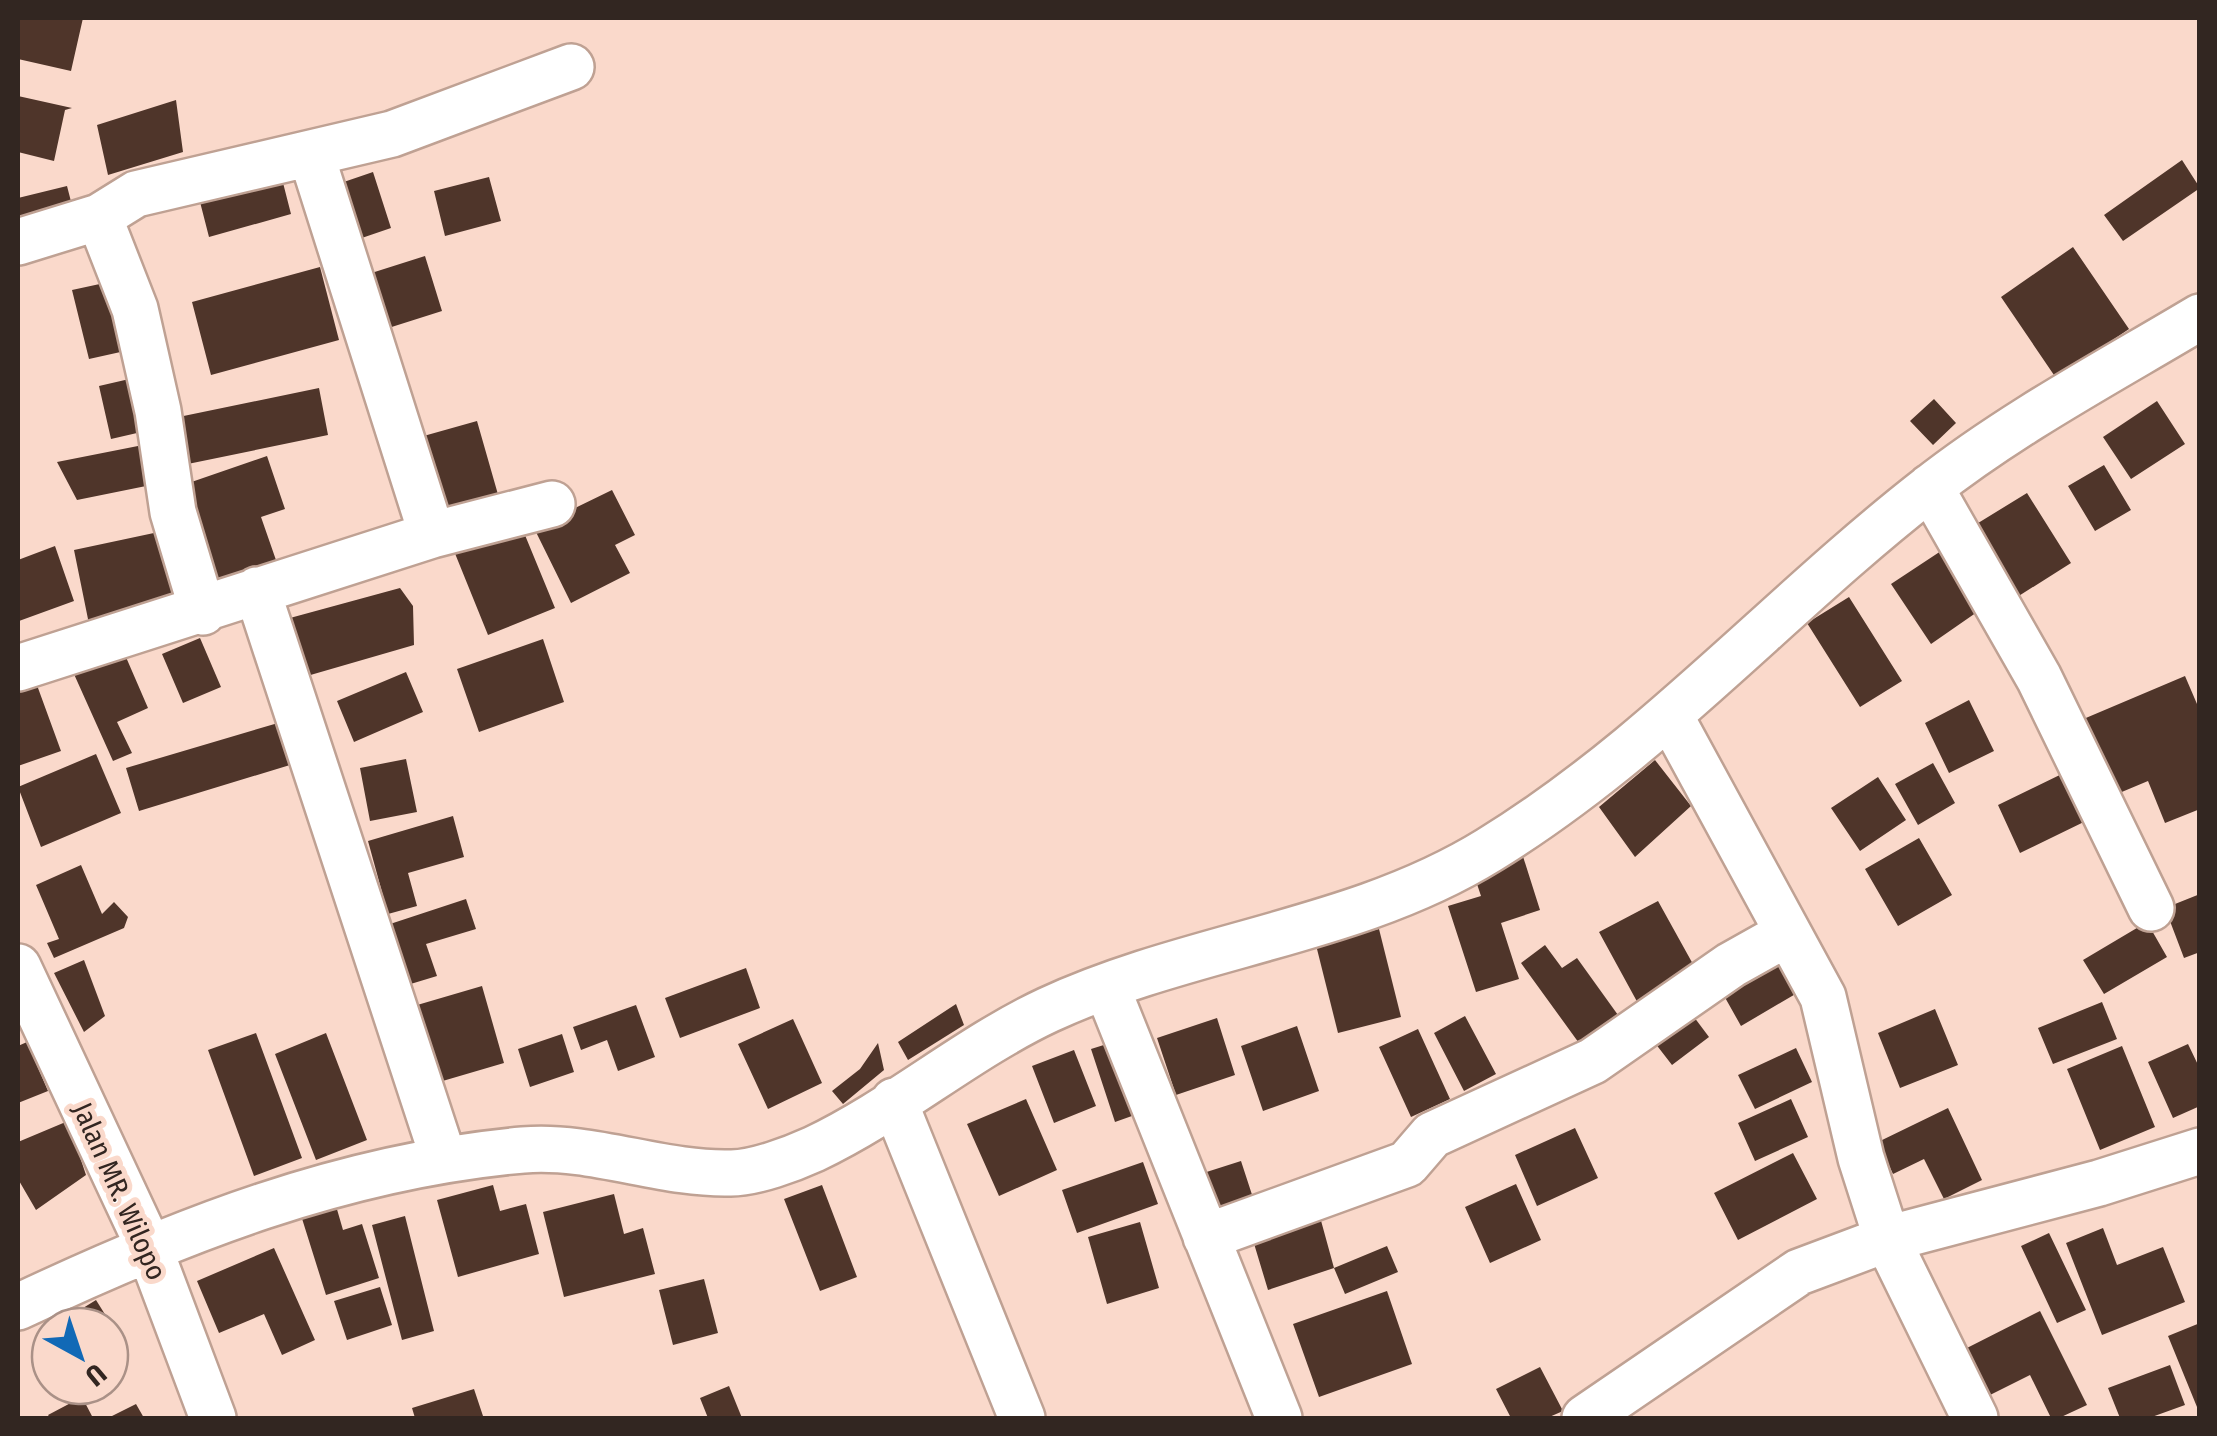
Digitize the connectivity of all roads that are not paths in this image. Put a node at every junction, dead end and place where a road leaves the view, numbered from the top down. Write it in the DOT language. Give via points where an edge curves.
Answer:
graph roads {
  1 [pos="571,67"];
  2 [pos="310,154"];
  3 [pos="99,217"];
  4 [pos="18,242"];
  5 [pos="2200,317"];
  6 [pos="1930,487"];
  7 [pos="552,504"];
  8 [pos="432,536"];
  9 [pos="257,590"];
  10 [pos="203,612"];
  11 [pos="18,668"];
  12 [pos="1670,716"];
  13 [pos="2151,908"];
  14 [pos="1788,934"];
  15 [pos="18,967"];
  16 [pos="1107,988"];
  17 [pos="894,1101"];
  18 [pos="2200,1151"];
  19 [pos="444,1160"];
  20 [pos="1206,1237"];
  21 [pos="1887,1239"];
  22 [pos="148,1245"];
  23 [pos="18,1307"];
  24 [pos="213,1418"];
  25 [pos="1022,1418"];
  26 [pos="1279,1418"];
  27 [pos="1585,1418"];
  28 [pos="1975,1418"];
  1 -- 2 [label="street" via="392,134"];
  2 -- 3 [label="street" via="136,194"];
  2 -- 8 [label="street"];
  3 -- 4 [label="street"];
  3 -- 10 [label="street" via="135,310 173,512"];
  5 -- 6 [label="street" via="2049,406"];
  6 -- 12 [label="street"];
  6 -- 13 [label="street" via="2039,678"];
  7 -- 8 [label="street"];
  8 -- 9 [label="street"];
  9 -- 10 [label="street"];
  9 -- 19 [label="street"];
  10 -- 11 [label="street"];
  12 -- 14 [label="street"];
  12 -- 16 [label="street" via="1585,788 1416,890"];
  14 -- 20 [label="street" via="1731,965 1594,1060 1432,1135 1407,1164"];
  14 -- 21 [label="street" via="1830,1017 1861,1158"];
  15 -- 22 [label="street, Jalan MR. Wilopo"];
  16 -- 17 [label="street" via="1046,1012"];
  16 -- 20 [label="street"];
  17 -- 19 [label="street" via="812,1150 735,1174 531,1149"];
  17 -- 25 [label="street"];
  18 -- 21 [label="street"];
  19 -- 22 [label="street" via="286,1195"];
  20 -- 26 [label="street"];
  21 -- 27 [label="street" via="1799,1272"];
  21 -- 28 [label="street"];
  22 -- 23 [label="street"];
  22 -- 24 [label="street, Jalan MR. Wilopo"];
}
